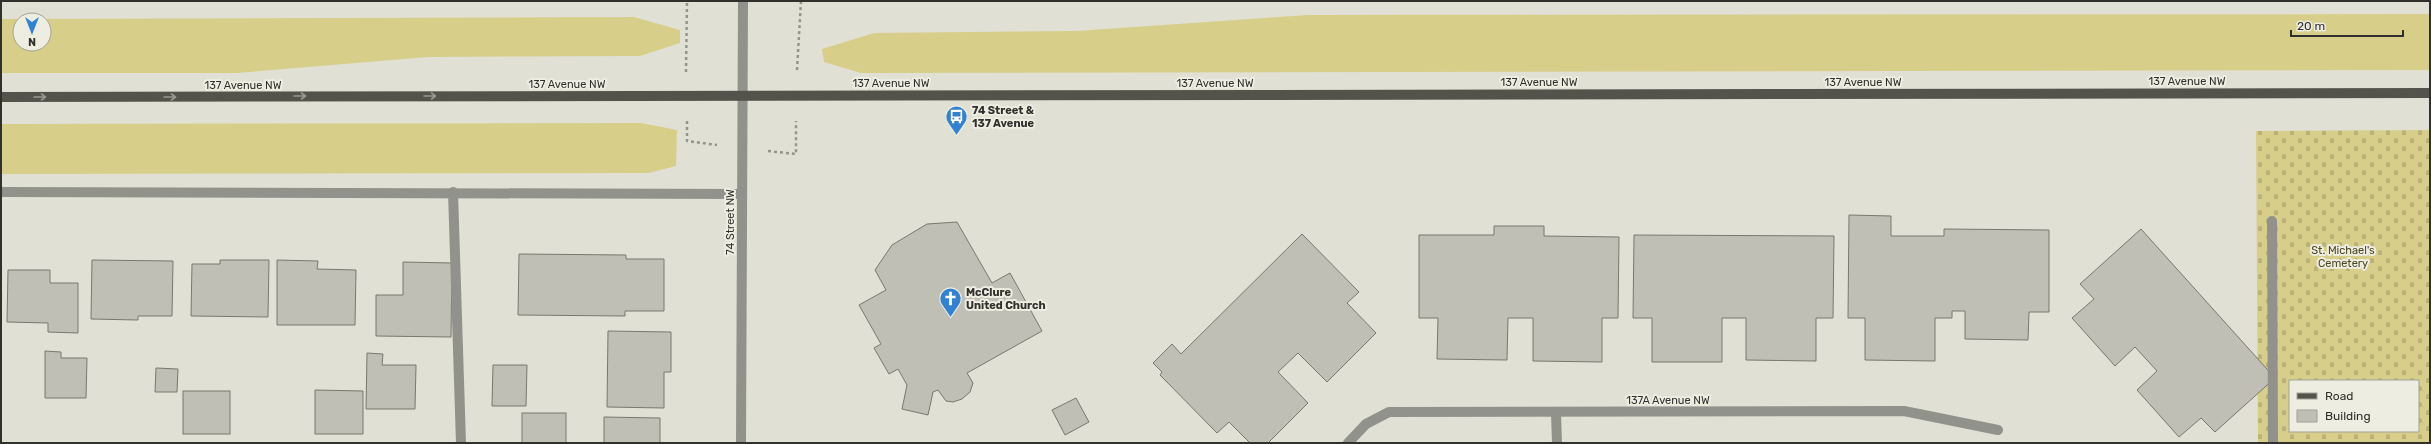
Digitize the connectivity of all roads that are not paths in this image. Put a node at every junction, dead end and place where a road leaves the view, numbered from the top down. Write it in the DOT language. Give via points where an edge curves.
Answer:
graph roads {
  1 [pos="743,1"];
  2 [pos="2430,93"];
  3 [pos="742,95"];
  4 [pos="1,97"];
  5 [pos="1,192"];
  6 [pos="453,192"];
  7 [pos="742,194"];
  8 [pos="2272,221"];
  9 [pos="1556,413"];
  10 [pos="1998,430"];
  11 [pos="461,443"];
  12 [pos="741,443"];
  13 [pos="1348,443"];
  14 [pos="1557,443"];
  15 [pos="2273,443"];
  1 -- 3 [label="street, 74 Street NW"];
  2 -- 3 [label="main road, 137 Avenue NW"];
  4 -- 3 [label="main road, 137 Avenue NW, one-way"];
  3 -- 7 [label="street, 74 Street NW"];
  5 -- 6 [label="street"];
  6 -- 7 [label="street"];
  6 -- 11 [label="street"];
  7 -- 12 [label="street, 74 Street NW"];
  8 -- 15 [label="street"];
  9 -- 10 [label="street, 137A Avenue NW" via="1904,411"];
  9 -- 13 [label="street, 137A Avenue NW" via="1389,412 1366,424"];
  9 -- 14 [label="street"];
}
